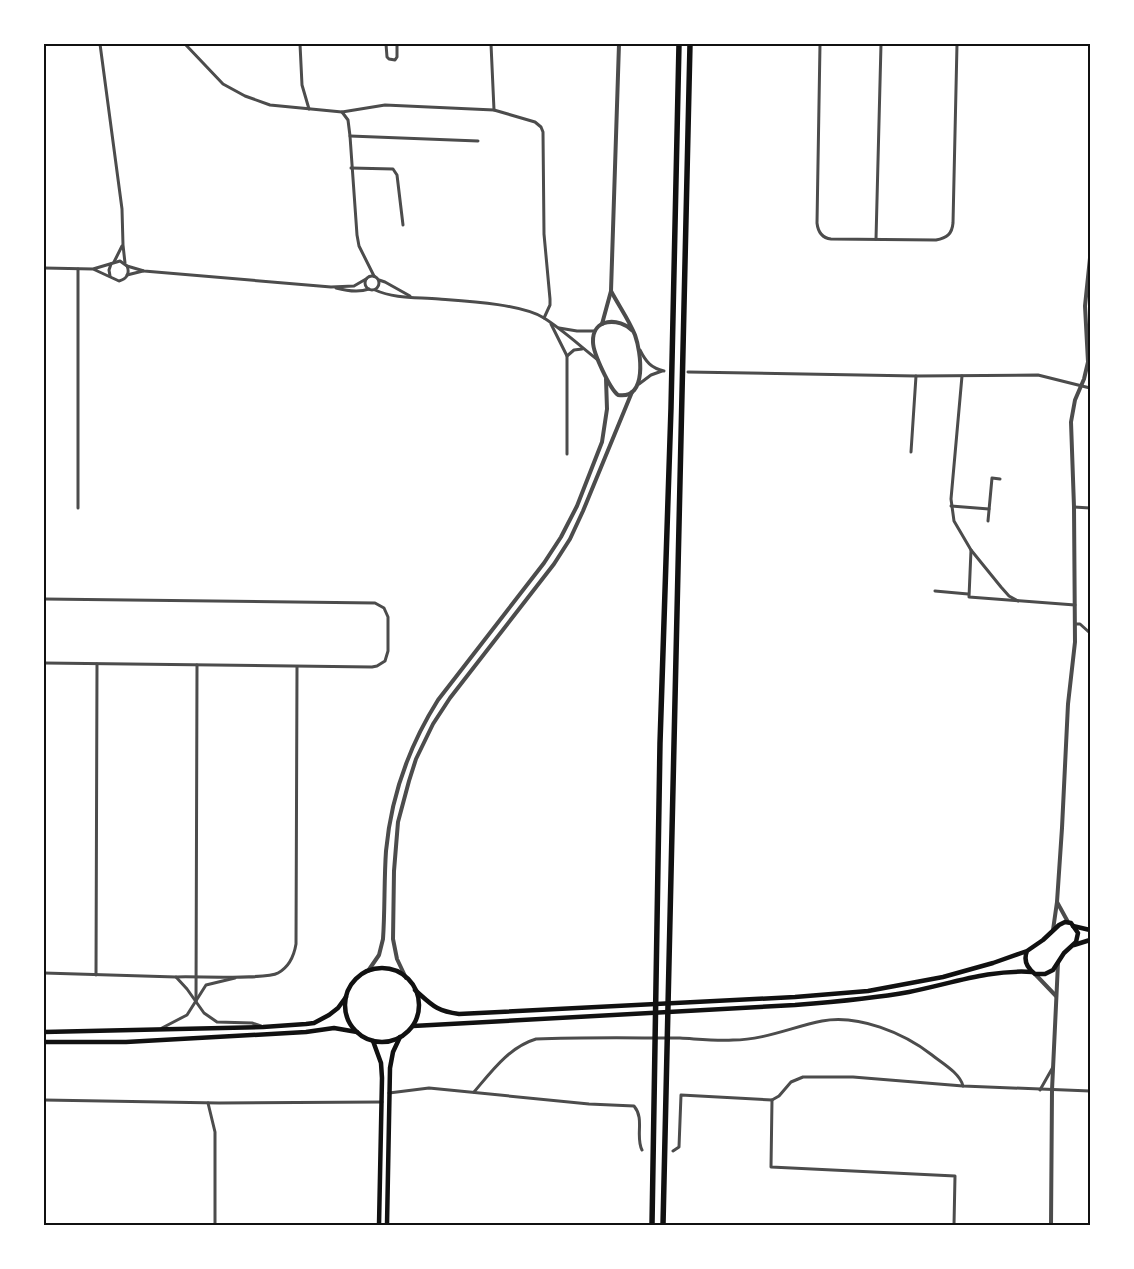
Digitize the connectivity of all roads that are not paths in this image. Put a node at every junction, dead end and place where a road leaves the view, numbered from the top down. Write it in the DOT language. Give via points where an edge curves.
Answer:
graph roads {
  1 [pos="100,44"];
  2 [pos="185,44"];
  3 [pos="300,44"];
  4 [pos="386,44"];
  5 [pos="397,44"];
  6 [pos="491,44"];
  7 [pos="619,44"];
  8 [pos="679,44"];
  9 [pos="690,44"];
  10 [pos="820,44"];
  11 [pos="880,44"];
  12 [pos="957,44"];
  13 [pos="309,109"];
  14 [pos="494,110"];
  15 [pos="342,112"];
  16 [pos="350,136"];
  17 [pos="478,141"];
  18 [pos="351,168"];
  19 [pos="403,224"];
  20 [pos="876,239"];
  21 [pos="123,245"];
  22 [pos="1090,258"];
  23 [pos="112,263"];
  24 [pos="126,265"];
  25 [pos="44,268"];
  26 [pos="78,269"];
  27 [pos="93,269"];
  28 [pos="144,271"];
  29 [pos="128,275"];
  30 [pos="374,276"];
  31 [pos="110,277"];
  32 [pos="366,280"];
  33 [pos="379,280"];
  34 [pos="331,287"];
  35 [pos="369,289"];
  36 [pos="375,290"];
  37 [pos="611,291"];
  38 [pos="410,296"];
  39 [pos="546,319"];
  40 [pos="602,324"];
  41 [pos="558,328"];
  42 [pos="633,331"];
  43 [pos="596,332"];
  44 [pos="638,346"];
  45 [pos="584,349"];
  46 [pos="568,356"];
  47 [pos="600,362"];
  48 [pos="1088,362"];
  49 [pos="1090,369"];
  50 [pos="688,372"];
  51 [pos="916,376"];
  52 [pos="962,376"];
  53 [pos="606,380"];
  54 [pos="639,384"];
  55 [pos="1080,385"];
  56 [pos="1090,388"];
  57 [pos="632,392"];
  58 [pos="911,452"];
  59 [pos="566,454"];
  60 [pos="1000,479"];
  61 [pos="951,506"];
  62 [pos="1074,507"];
  63 [pos="78,508"];
  64 [pos="1090,508"];
  65 [pos="989,509"];
  66 [pos="988,521"];
  67 [pos="971,550"];
  68 [pos="935,591"];
  69 [pos="968,594"];
  70 [pos="44,599"];
  71 [pos="1018,601"];
  72 [pos="1075,605"];
  73 [pos="1074,624"];
  74 [pos="1090,633"];
  75 [pos="44,663"];
  76 [pos="97,664"];
  77 [pos="197,665"];
  78 [pos="297,666"];
  79 [pos="1057,902"];
  80 [pos="1068,922"];
  81 [pos="1073,926"];
  82 [pos="1054,930"];
  83 [pos="1090,930"];
  84 [pos="1090,940"];
  85 [pos="1073,946"];
  86 [pos="1027,951"];
  87 [pos="1058,963"];
  88 [pos="368,971"];
  89 [pos="44,973"];
  90 [pos="1034,973"];
  91 [pos="96,976"];
  92 [pos="196,976"];
  93 [pos="241,976"];
  94 [pos="176,977"];
  95 [pos="406,978"];
  96 [pos="416,990"];
  97 [pos="346,997"];
  98 [pos="1057,997"];
  99 [pos="196,1002"];
  100 [pos="412,1026"];
  101 [pos="264,1027"];
  102 [pos="159,1030"];
  103 [pos="44,1032"];
  104 [pos="357,1032"];
  105 [pos="400,1037"];
  106 [pos="373,1041"];
  107 [pos="44,1042"];
  108 [pos="1053,1067"];
  109 [pos="963,1086"];
  110 [pos="1040,1090"];
  111 [pos="1052,1090"];
  112 [pos="1090,1091"];
  113 [pos="474,1092"];
  114 [pos="389,1093"];
  115 [pos="44,1100"];
  116 [pos="772,1100"];
  117 [pos="382,1102"];
  118 [pos="208,1103"];
  119 [pos="642,1150"];
  120 [pos="673,1151"];
  121 [pos="215,1225"];
  122 [pos="379,1225"];
  123 [pos="387,1225"];
  124 [pos="652,1225"];
  125 [pos="663,1225"];
  126 [pos="954,1225"];
  127 [pos="1051,1225"];
  1 -- 21 [label="street" via="122,209"];
  2 -- 13 [label="street" via="223,84 245,96 270,105"];
  3 -- 13 [label="street" via="303,89"];
  4 -- 5 [label="street" via="386,57 395,60"];
  6 -- 14 [label="street"];
  7 -- 37 [label="street"];
  8 -- 124 [label="highway" via="660,743"];
  9 -- 125 [label="highway"];
  10 -- 20 [label="street" via="817,228 827,238"];
  11 -- 20 [label="street"];
  12 -- 20 [label="street" via="952,229 947,236 936,240"];
  13 -- 15 [label="street"];
  14 -- 15 [label="street" via="394,105"];
  14 -- 39 [label="street" via="535,122 543,132 544,234 550,299"];
  15 -- 16 [label="street" via="348,120"];
  16 -- 17 [label="street"];
  16 -- 18 [label="street"];
  18 -- 19 [label="street" via="395,170"];
  18 -- 30 [label="street" via="359,246"];
  21 -- 23 [label="street"];
  21 -- 24 [label="street"];
  22 -- 48 [label="street" via="1085,306"];
  23 -- 24 [label="street" via="120,261"];
  23 -- 27 [label="street"];
  23 -- 31 [label="street"];
  24 -- 28 [label="street"];
  24 -- 29 [label="street"];
  25 -- 26 [label="street"];
  26 -- 27 [label="street"];
  26 -- 63 [label="street"];
  27 -- 31 [label="street"];
  28 -- 29 [label="street"];
  28 -- 34 [label="street"];
  29 -- 31 [label="street" via="120,281"];
  30 -- 32 [label="street"];
  30 -- 33 [label="street"];
  32 -- 34 [label="street" via="350,287"];
  32 -- 35 [label="street"];
  33 -- 36 [label="street"];
  33 -- 38 [label="street"];
  34 -- 35 [label="street" via="347,291"];
  35 -- 36 [label="street"];
  36 -- 38 [label="street" via="401,297"];
  37 -- 40 [label="street"];
  37 -- 42 [label="street"];
  38 -- 39 [label="street" via="519,309"];
  39 -- 41 [label="street"];
  39 -- 46 [label="street"];
  40 -- 42 [label="street" via="619,321"];
  40 -- 43 [label="street"];
  41 -- 43 [label="street"];
  41 -- 45 [label="street"];
  42 -- 44 [label="street"];
  43 -- 47 [label="street" via="593,342"];
  44 -- 54 [label="street"];
  44 -- 54 [label="street" via="645,360 664,370"];
  45 -- 46 [label="street" via="574,350"];
  45 -- 47 [label="street"];
  46 -- 59 [label="street"];
  47 -- 53 [label="street"];
  48 -- 49 [label="street"];
  48 -- 55 [label="street"];
  50 -- 51 [label="street"];
  51 -- 52 [label="street"];
  51 -- 58 [label="street"];
  52 -- 55 [label="street" via="1038,375"];
  52 -- 61 [label="street"];
  53 -- 57 [label="street" via="618,395"];
  53 -- 88 [label="street" via="607,409 602,442 561,537 438,700 409,755 388,835 383,939 379,955"];
  54 -- 57 [label="street"];
  55 -- 56 [label="street"];
  55 -- 62 [label="street" via="1071,422"];
  57 -- 95 [label="street" via="570,539 450,698 433,724 414,765 398,822 394,871 393,939 397,959"];
  60 -- 65 [label="street" via="992,478"];
  61 -- 65 [label="street"];
  61 -- 67 [label="street" via="954,521"];
  62 -- 64 [label="street"];
  62 -- 72 [label="street"];
  65 -- 66 [label="street"];
  67 -- 69 [label="street"];
  67 -- 71 [label="street" via="1005,591"];
  68 -- 69 [label="street"];
  69 -- 71 [label="street" via="972,599"];
  70 -- 78 [label="street" via="375,603 384,608 388,617 388,651 385,660 377,666"];
  71 -- 72 [label="street"];
  72 -- 73 [label="street"];
  73 -- 74 [label="street" via="1080,624"];
  73 -- 79 [label="street"];
  75 -- 76 [label="street"];
  76 -- 77 [label="street"];
  76 -- 91 [label="street"];
  77 -- 78 [label="street"];
  77 -- 92 [label="street"];
  78 -- 93 [label="street" via="296,944 294,955 276,975"];
  79 -- 80 [label="street"];
  79 -- 82 [label="street"];
  80 -- 81 [label="main road"];
  80 -- 82 [label="main road"];
  81 -- 83 [label="main road"];
  81 -- 85 [label="main road" via="1078,936"];
  82 -- 86 [label="main road"];
  84 -- 85 [label="main road"];
  85 -- 87 [label="main road"];
  86 -- 90 [label="main road" via="1026,962"];
  86 -- 96 [label="main road" via="943,977 868,991 794,997 459,1014 434,1008"];
  87 -- 90 [label="main road" via="1049,973"];
  87 -- 98 [label="street"];
  88 -- 95 [label="main road" via="392,970"];
  88 -- 97 [label="main road" via="354,981"];
  89 -- 91 [label="street"];
  90 -- 98 [label="street"];
  90 -- 100 [label="main road" via="999,972 858,1000"];
  91 -- 94 [label="street"];
  92 -- 93 [label="street"];
  92 -- 94 [label="street"];
  92 -- 99 [label="street"];
  93 -- 99 [label="street" via="206,986"];
  94 -- 99 [label="street"];
  95 -- 96 [label="main road"];
  96 -- 100 [label="main road" via="419,1008"];
  97 -- 101 [label="main road" via="338,1008 314,1023"];
  97 -- 104 [label="main road" via="348,1020"];
  98 -- 108 [label="street"];
  99 -- 101 [label="street" via="217,1022 252,1023"];
  99 -- 102 [label="street" via="187,1014"];
  100 -- 105 [label="main road"];
  101 -- 102 [label="main road"];
  102 -- 103 [label="main road"];
  104 -- 106 [label="main road"];
  104 -- 107 [label="main road" via="334,1028 126,1042"];
  105 -- 106 [label="main road" via="384,1042"];
  105 -- 114 [label="main road" via="391,1060"];
  106 -- 117 [label="main road" via="382,1070"];
  108 -- 110 [label="street"];
  108 -- 111 [label="street"];
  109 -- 110 [label="street"];
  109 -- 113 [label="street" via="960,1078 920,1046 891,1031 859,1022 824,1020 751,1039 531,1040 509,1054"];
  109 -- 116 [label="street" via="853,1077 803,1077 791,1082"];
  110 -- 111 [label="street"];
  111 -- 112 [label="street"];
  111 -- 127 [label="street"];
  113 -- 114 [label="street" via="429,1088"];
  113 -- 119 [label="street" via="634,1106 640,1115 638,1144"];
  114 -- 123 [label="main road"];
  115 -- 118 [label="street"];
  116 -- 120 [label="street" via="681,1095 679,1147"];
  116 -- 126 [label="street" via="771,1167 955,1176"];
  117 -- 118 [label="street"];
  117 -- 122 [label="main road"];
  118 -- 121 [label="street" via="215,1132"];
}
